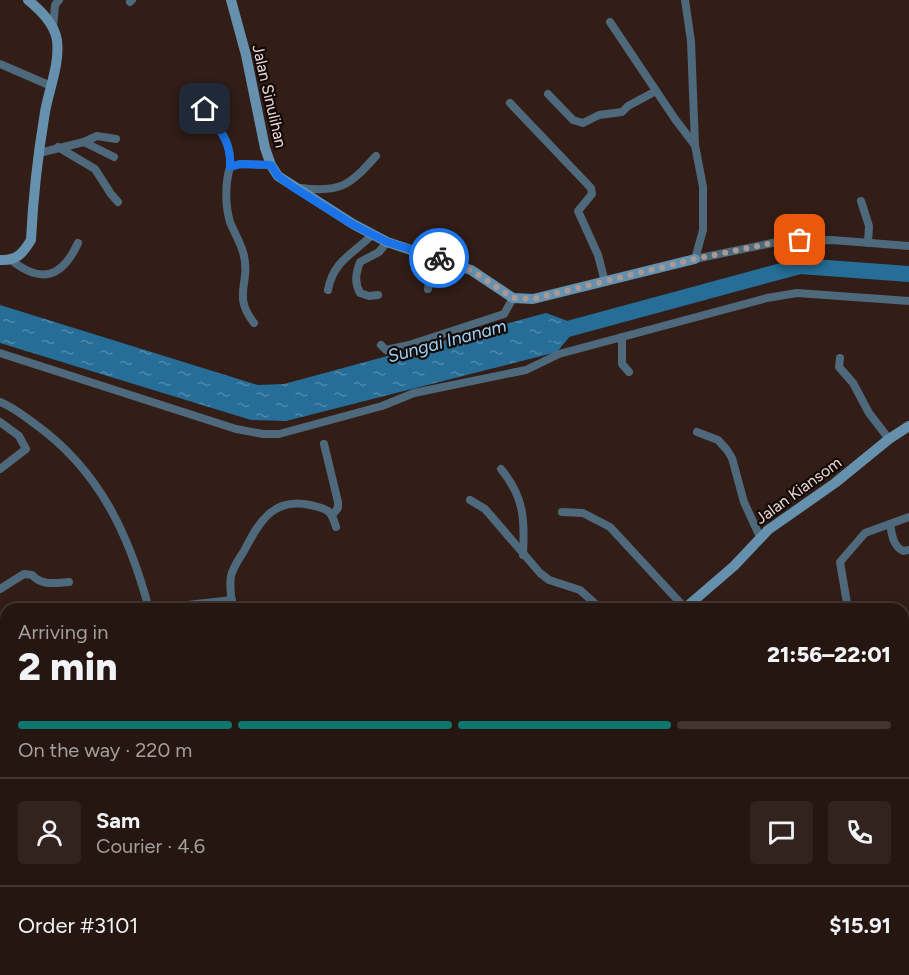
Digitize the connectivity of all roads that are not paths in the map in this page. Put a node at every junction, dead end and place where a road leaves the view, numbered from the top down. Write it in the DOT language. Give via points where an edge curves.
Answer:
graph roads {
  1 [pos="28,0"];
  2 [pos="59,0"];
  3 [pos="231,0"];
  4 [pos="685,0"];
  5 [pos="610,22"];
  6 [pos="53,28"];
  7 [pos="0,64"];
  8 [pos="51,86"];
  9 [pos="656,91"];
  10 [pos="548,94"];
  11 [pos="510,104"];
  12 [pos="205,109"];
  13 [pos="116,139"];
  14 [pos="84,142"];
  15 [pos="695,145"];
  16 [pos="58,147"];
  17 [pos="39,153"];
  18 [pos="376,156"];
  19 [pos="114,157"];
  20 [pos="271,165"];
  21 [pos="230,167"];
  22 [pos="293,187"];
  23 [pos="861,201"];
  24 [pos="118,202"];
  25 [pos="372,235"];
  26 [pos="387,242"];
  27 [pos="78,243"];
  28 [pos="868,243"];
  29 [pos="909,246"];
  30 [pos="433,256"];
  31 [pos="695,259"];
  32 [pos="5,260"];
  33 [pos="605,282"];
  34 [pos="428,289"];
  35 [pos="328,290"];
  36 [pos="378,295"];
  37 [pos="513,298"];
  38 [pos="909,301"];
  39 [pos="254,323"];
  40 [pos="622,337"];
  41 [pos="381,345"];
  42 [pos="0,353"];
  43 [pos="840,358"];
  44 [pos="629,372"];
  45 [pos="0,402"];
  46 [pos="0,422"];
  47 [pos="909,426"];
  48 [pos="697,432"];
  49 [pos="889,439"];
  50 [pos="324,444"];
  51 [pos="0,469"];
  52 [pos="501,469"];
  53 [pos="470,500"];
  54 [pos="562,512"];
  55 [pos="333,514"];
  56 [pos="909,517"];
  57 [pos="890,525"];
  58 [pos="336,527"];
  59 [pos="760,537"];
  60 [pos="909,550"];
  61 [pos="523,555"];
  62 [pos="69,582"];
  63 [pos="0,589"];
  64 [pos="232,600"];
  65 [pos="147,603"];
  66 [pos="205,603"];
  67 [pos="595,603"];
  68 [pos="678,603"];
  69 [pos="691,603"];
  70 [pos="847,603"];
  1 -- 6 [label="street"];
  2 -- 6 [label="street"];
  3 -- 20 [label="street, Jalan Sinulihan"];
  4 -- 15 [label="street" via="691,41"];
  5 -- 9 [label="street"];
  6 -- 8 [label="street" via="57,40"];
  7 -- 8 [label="street"];
  8 -- 17 [label="street"];
  9 -- 10 [label="street" via="622,112 583,123 573,120"];
  9 -- 15 [label="street"];
  11 -- 33 [label="street" via="591,188 592,194 578,211 598,255"];
  12 -- 21 [label="street" via="227,140"];
  13 -- 14 [label="street" via="97,136"];
  14 -- 16 [label="street"];
  14 -- 19 [label="street"];
  15 -- 31 [label="street" via="703,187 703,230"];
  16 -- 17 [label="street"];
  16 -- 24 [label="street" via="95,169"];
  17 -- 32 [label="street" via="31,240 22,254"];
  18 -- 22 [label="street" via="348,185 319,191"];
  20 -- 21 [label="street"];
  20 -- 22 [label="street, Jalan Sinulihan"];
  21 -- 39 [label="street" via="226,182 228,210 244,253 242,302"];
  22 -- 25 [label="street, Jalan Sinulihan"];
  23 -- 28 [label="street" via="869,226"];
  25 -- 26 [label="street, Jalan Sinulihan"];
  25 -- 35 [label="street" via="341,260"];
  26 -- 30 [label="street, Jalan Sinulihan"];
  26 -- 36 [label="street" via="379,252 360,262 355,284 360,293"];
  27 -- 32 [label="street" via="56,272 42,276"];
  28 -- 29 [label="street"];
  28 -- 31 [label="street" via="782,241"];
  30 -- 34 [label="street"];
  30 -- 37 [label="street, Jalan Sinulihan" via="471,270"];
  31 -- 33 [label="street"];
  33 -- 37 [label="street" via="533,299"];
  37 -- 41 [label="street" via="504,314 409,345 386,350"];
  38 -- 40 [label="street" via="797,293"];
  40 -- 42 [label="street" via="559,354 526,370 414,393 382,406 279,434 236,429"];
  40 -- 44 [label="street" via="622,364"];
  43 -- 49 [label="street" via="839,367"];
  45 -- 65 [label="street" via="58,441 100,491 130,552"];
  46 -- 51 [label="street" via="19,436 26,449"];
  47 -- 49 [label="street, Jalan Kiansom"];
  48 -- 59 [label="street" via="718,440 732,458 744,502"];
  49 -- 59 [label="street, Jalan Kiansom"];
  50 -- 55 [label="street" via="338,502"];
  52 -- 61 [label="street" via="517,490 521,504 525,525"];
  53 -- 61 [label="street" via="484,509"];
  54 -- 68 [label="street" via="583,513 610,527"];
  55 -- 58 [label="street"];
  55 -- 64 [label="street" via="325,508 295,502 271,512 257,526 232,573"];
  56 -- 57 [label="street"];
  57 -- 60 [label="street" via="894,544 903,551"];
  57 -- 70 [label="street" via="865,533 840,562"];
  59 -- 69 [label="street, Jalan Kiansom"];
  61 -- 67 [label="street" via="549,580 580,590"];
  62 -- 63 [label="street" via="44,583 24,574"];
  64 -- 66 [label="street"];
}
